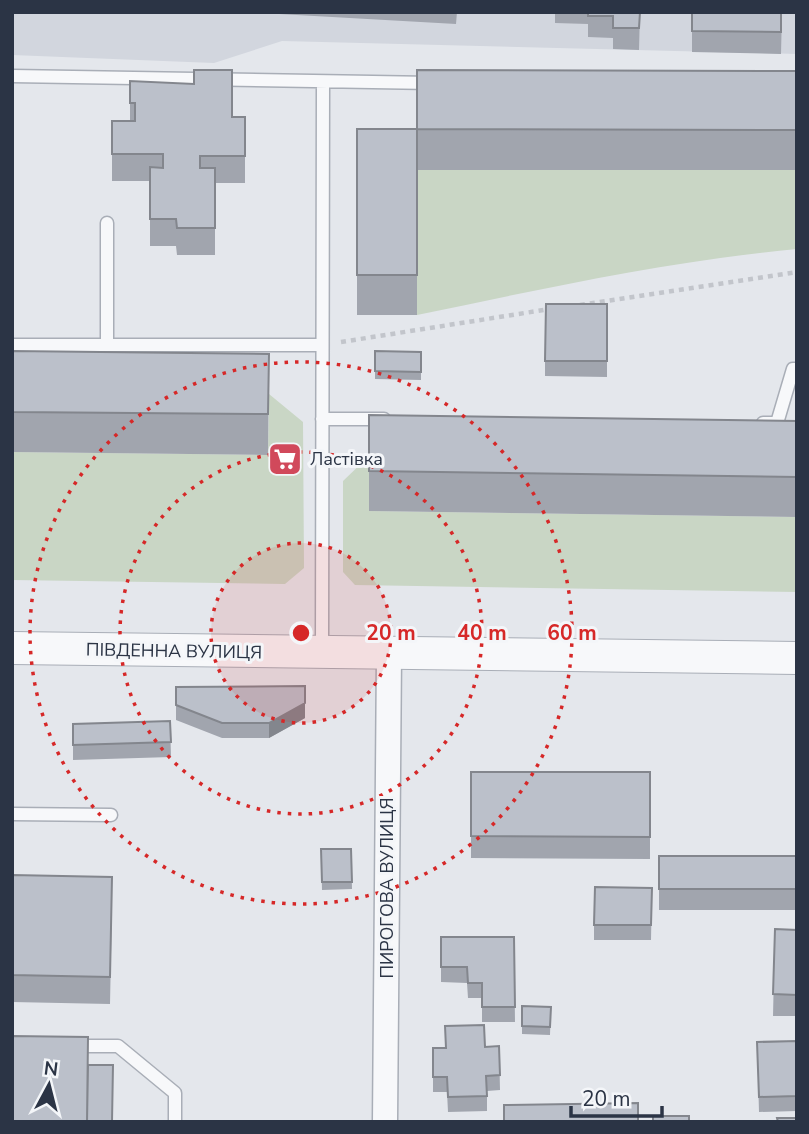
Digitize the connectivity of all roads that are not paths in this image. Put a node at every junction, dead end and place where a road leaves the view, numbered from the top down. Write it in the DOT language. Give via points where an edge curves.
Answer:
graph roads {
  1 [pos="12,76"];
  2 [pos="323,83"];
  3 [pos="449,83"];
  4 [pos="107,223"];
  5 [pos="12,345"];
  6 [pos="107,345"];
  7 [pos="321,345"];
  8 [pos="797,369"];
  9 [pos="322,419"];
  10 [pos="404,419"];
  11 [pos="750,423"];
  12 [pos="12,648"];
  13 [pos="322,653"];
  14 [pos="389,655"];
  15 [pos="797,658"];
  16 [pos="12,814"];
  17 [pos="111,815"];
  18 [pos="65,1045"];
  19 [pos="175,1122"];
  20 [pos="385,1122"];
  1 -- 2 [label="lane"];
  2 -- 3 [label="lane"];
  2 -- 7 [label="lane"];
  4 -- 6 [label="lane"];
  5 -- 6 [label="lane"];
  6 -- 7 [label="lane"];
  7 -- 9 [label="lane"];
  8 -- 11 [label="lane" via="793,369 777,423"];
  9 -- 10 [label="lane"];
  9 -- 13 [label="lane"];
  12 -- 13 [label="street, ПІВДЕННА ВУЛИЦЯ"];
  13 -- 14 [label="street, ПІВДЕННА ВУЛИЦЯ"];
  14 -- 15 [label="street, ПІВДЕННА ВУЛИЦЯ"];
  14 -- 20 [label="street, ПИРОГОВА ВУЛИЦЯ"];
  16 -- 17 [label="lane"];
  18 -- 19 [label="lane" via="118,1046 175,1093"];
}
